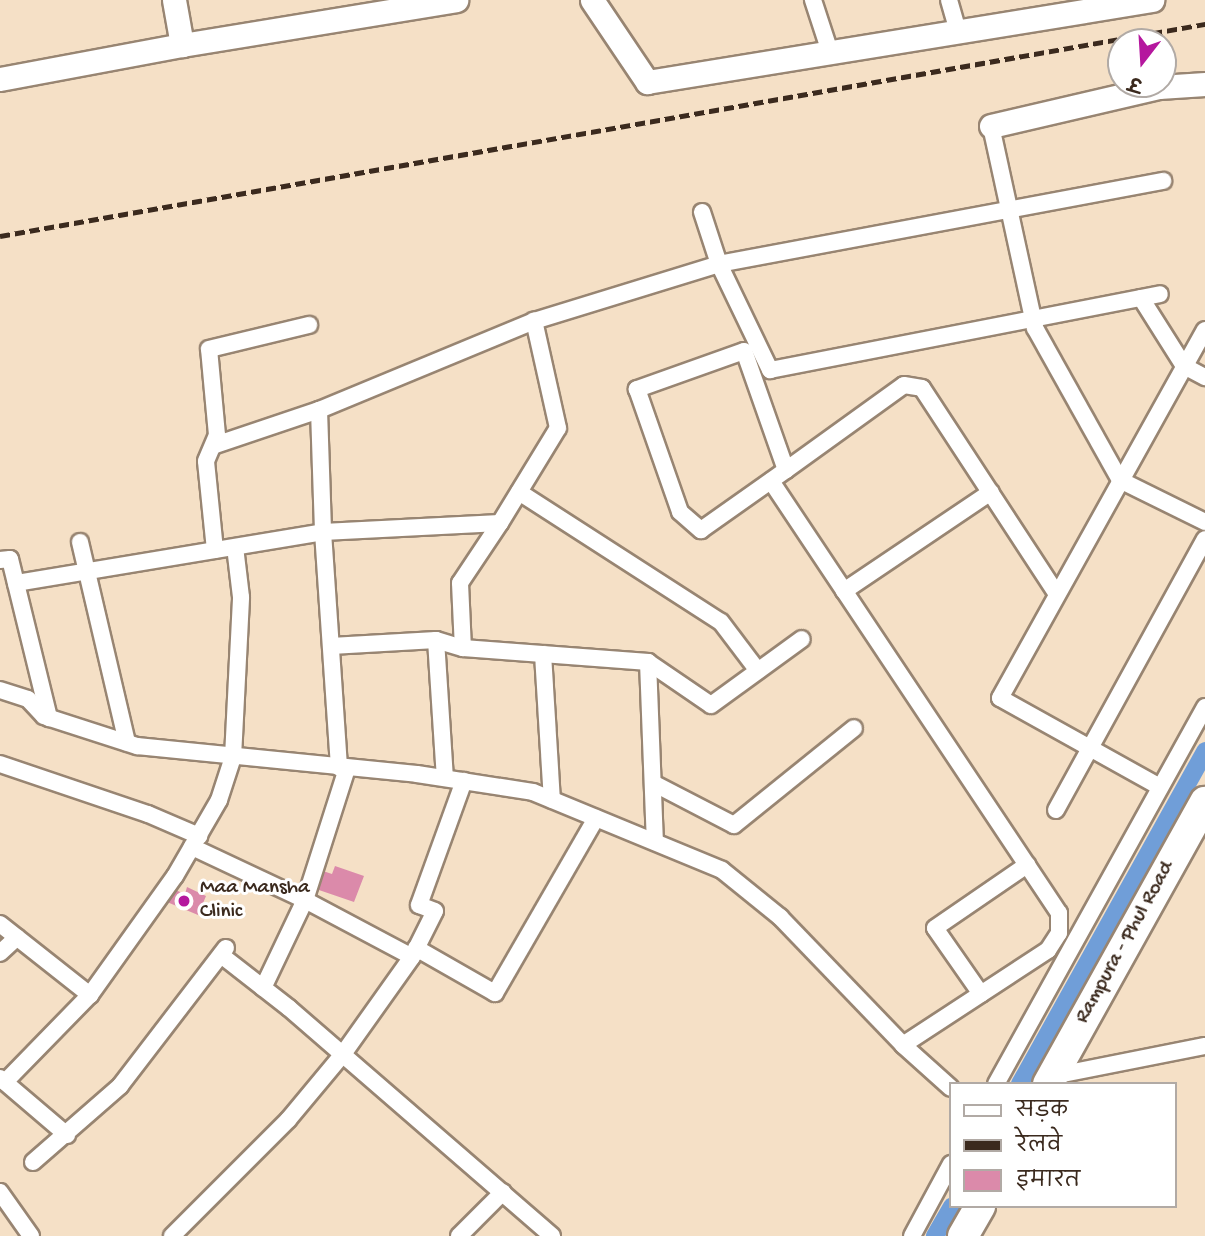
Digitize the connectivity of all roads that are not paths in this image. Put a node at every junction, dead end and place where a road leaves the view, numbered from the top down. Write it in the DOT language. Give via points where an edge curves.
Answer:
graph roads {
  1 [pos="174,0"];
  2 [pos="456,0"];
  3 [pos="592,0"];
  4 [pos="813,0"];
  5 [pos="949,0"];
  6 [pos="1152,0"];
  7 [pos="427,2"];
  8 [pos="1065,7"];
  9 [pos="958,31"];
  10 [pos="182,45"];
  11 [pos="830,52"];
  12 [pos="0,79"];
  13 [pos="1205,83"];
  14 [pos="991,126"];
  15 [pos="1163,181"];
  16 [pos="1010,210"];
  17 [pos="702,212"];
  18 [pos="719,264"];
  19 [pos="1160,294"];
  20 [pos="1141,298"];
  21 [pos="1034,319"];
  22 [pos="534,321"];
  23 [pos="309,325"];
  24 [pos="1205,330"];
  25 [pos="1184,366"];
  26 [pos="1205,377"];
  27 [pos="319,410"];
  28 [pos="215,445"];
  29 [pos="786,470"];
  30 [pos="1120,480"];
  31 [pos="771,481"];
  32 [pos="519,492"];
  33 [pos="991,492"];
  34 [pos="1205,522"];
  35 [pos="500,523"];
  36 [pos="323,532"];
  37 [pos="1205,539"];
  38 [pos="80,542"];
  39 [pos="235,547"];
  40 [pos="215,550"];
  41 [pos="0,561"];
  42 [pos="87,571"];
  43 [pos="16,583"];
  44 [pos="844,591"];
  45 [pos="1057,594"];
  46 [pos="802,639"];
  47 [pos="436,640"];
  48 [pos="331,646"];
  49 [pos="463,648"];
  50 [pos="543,654"];
  51 [pos="648,662"];
  52 [pos="758,671"];
  53 [pos="0,690"];
  54 [pos="1205,707"];
  55 [pos="49,718"];
  56 [pos="853,729"];
  57 [pos="127,743"];
  58 [pos="1090,749"];
  59 [pos="233,757"];
  60 [pos="0,764"];
  61 [pos="343,768"];
  62 [pos="445,778"];
  63 [pos="464,781"];
  64 [pos="653,783"];
  65 [pos="1160,787"];
  66 [pos="552,800"];
  67 [pos="1205,802"];
  68 [pos="1056,810"];
  69 [pos="596,818"];
  70 [pos="195,842"];
  71 [pos="656,842"];
  72 [pos="1027,865"];
  73 [pos="305,900"];
  74 [pos="0,924"];
  75 [pos="18,937"];
  76 [pos="0,953"];
  77 [pos="414,953"];
  78 [pos="263,988"];
  79 [pos="981,994"];
  80 [pos="90,995"];
  81 [pos="904,1045"];
  82 [pos="1205,1046"];
  83 [pos="343,1054"];
  84 [pos="3,1080"];
  85 [pos="1050,1080"];
  86 [pos="997,1082"];
  87 [pos="950,1087"];
  88 [pos="67,1135"];
  89 [pos="33,1162"];
  90 [pos="950,1166"];
  91 [pos="0,1192"];
  92 [pos="503,1192"];
  93 [pos="979,1208"];
  94 [pos="31,1236"];
  95 [pos="172,1236"];
  96 [pos="459,1236"];
  97 [pos="552,1236"];
  98 [pos="912,1236"];
  99 [pos="963,1236"];
  1 -- 10 [label="street"];
  2 -- 7 [label="street"];
  3 -- 11 [label="street" via="647,82"];
  4 -- 11 [label="street"];
  5 -- 9 [label="street"];
  6 -- 8 [label="street"];
  7 -- 10 [label="street"];
  8 -- 9 [label="street"];
  9 -- 11 [label="street"];
  10 -- 12 [label="street"];
  13 -- 14 [label="street" via="1159,87"];
  14 -- 16 [label="street"];
  15 -- 16 [label="street"];
  16 -- 18 [label="street"];
  16 -- 21 [label="street"];
  17 -- 18 [label="street"];
  18 -- 21 [label="street" via="770,370"];
  18 -- 22 [label="street"];
  19 -- 20 [label="street"];
  20 -- 21 [label="street"];
  20 -- 25 [label="street"];
  21 -- 30 [label="street"];
  22 -- 27 [label="street"];
  22 -- 32 [label="street" via="558,428"];
  23 -- 28 [label="street" via="209,349"];
  24 -- 25 [label="street"];
  25 -- 26 [label="street"];
  25 -- 30 [label="street"];
  27 -- 28 [label="street"];
  27 -- 36 [label="street"];
  28 -- 40 [label="street" via="206,461"];
  29 -- 31 [label="street"];
  29 -- 31 [label="street" via="744,351 637,389 680,512 701,530"];
  29 -- 33 [label="street" via="904,385 922,388"];
  30 -- 34 [label="street"];
  30 -- 45 [label="street"];
  31 -- 44 [label="street"];
  32 -- 35 [label="street"];
  32 -- 52 [label="street" via="722,622"];
  33 -- 44 [label="street"];
  33 -- 45 [label="street"];
  35 -- 36 [label="street"];
  35 -- 49 [label="street" via="460,583"];
  36 -- 39 [label="street"];
  36 -- 48 [label="street"];
  37 -- 58 [label="street"];
  38 -- 42 [label="street"];
  39 -- 40 [label="street"];
  39 -- 59 [label="street" via="241,597"];
  40 -- 42 [label="street"];
  41 -- 43 [label="street" via="10,559"];
  42 -- 43 [label="street"];
  42 -- 57 [label="street"];
  43 -- 55 [label="street"];
  44 -- 72 [label="street"];
  45 -- 58 [label="street" via="1000,698"];
  46 -- 52 [label="street"];
  47 -- 48 [label="street"];
  47 -- 49 [label="street"];
  47 -- 62 [label="street"];
  48 -- 61 [label="street"];
  49 -- 50 [label="street"];
  50 -- 51 [label="street"];
  50 -- 66 [label="street"];
  51 -- 52 [label="street" via="711,705"];
  51 -- 64 [label="street"];
  53 -- 55 [label="street" via="28,699"];
  54 -- 65 [label="street"];
  55 -- 57 [label="street"];
  56 -- 64 [label="street" via="734,825"];
  57 -- 59 [label="street"];
  58 -- 65 [label="street"];
  58 -- 68 [label="street"];
  59 -- 61 [label="street"];
  59 -- 70 [label="street" via="219,800"];
  60 -- 70 [label="street" via="148,814"];
  61 -- 62 [label="street"];
  61 -- 73 [label="street"];
  62 -- 63 [label="street"];
  63 -- 66 [label="street" via="533,792"];
  63 -- 77 [label="street" via="419,905 435,911"];
  64 -- 71 [label="street"];
  65 -- 86 [label="street"];
  66 -- 69 [label="street"];
  67 -- 85 [label="highway, Rampura - Phul Road"];
  69 -- 71 [label="street"];
  69 -- 77 [label="street" via="495,993"];
  70 -- 73 [label="street"];
  70 -- 80 [label="street"];
  71 -- 81 [label="street" via="722,870 780,917"];
  72 -- 79 [label="street" via="1059,913 1059,933 1048,950"];
  72 -- 79 [label="street" via="935,928"];
  73 -- 77 [label="street"];
  73 -- 78 [label="street"];
  74 -- 75 [label="street"];
  75 -- 76 [label="street"];
  75 -- 80 [label="street"];
  77 -- 83 [label="street"];
  78 -- 83 [label="street"];
  78 -- 88 [label="street" via="224,951 140,1064"];
  79 -- 81 [label="street"];
  80 -- 84 [label="street"];
  81 -- 87 [label="street"];
  82 -- 85 [label="street"];
  83 -- 92 [label="street"];
  83 -- 95 [label="street" via="288,1120"];
  84 -- 88 [label="street"];
  88 -- 89 [label="street"];
  90 -- 98 [label="street"];
  91 -- 94 [label="street"];
  92 -- 96 [label="street"];
  92 -- 97 [label="street"];
  93 -- 99 [label="highway"];
}
